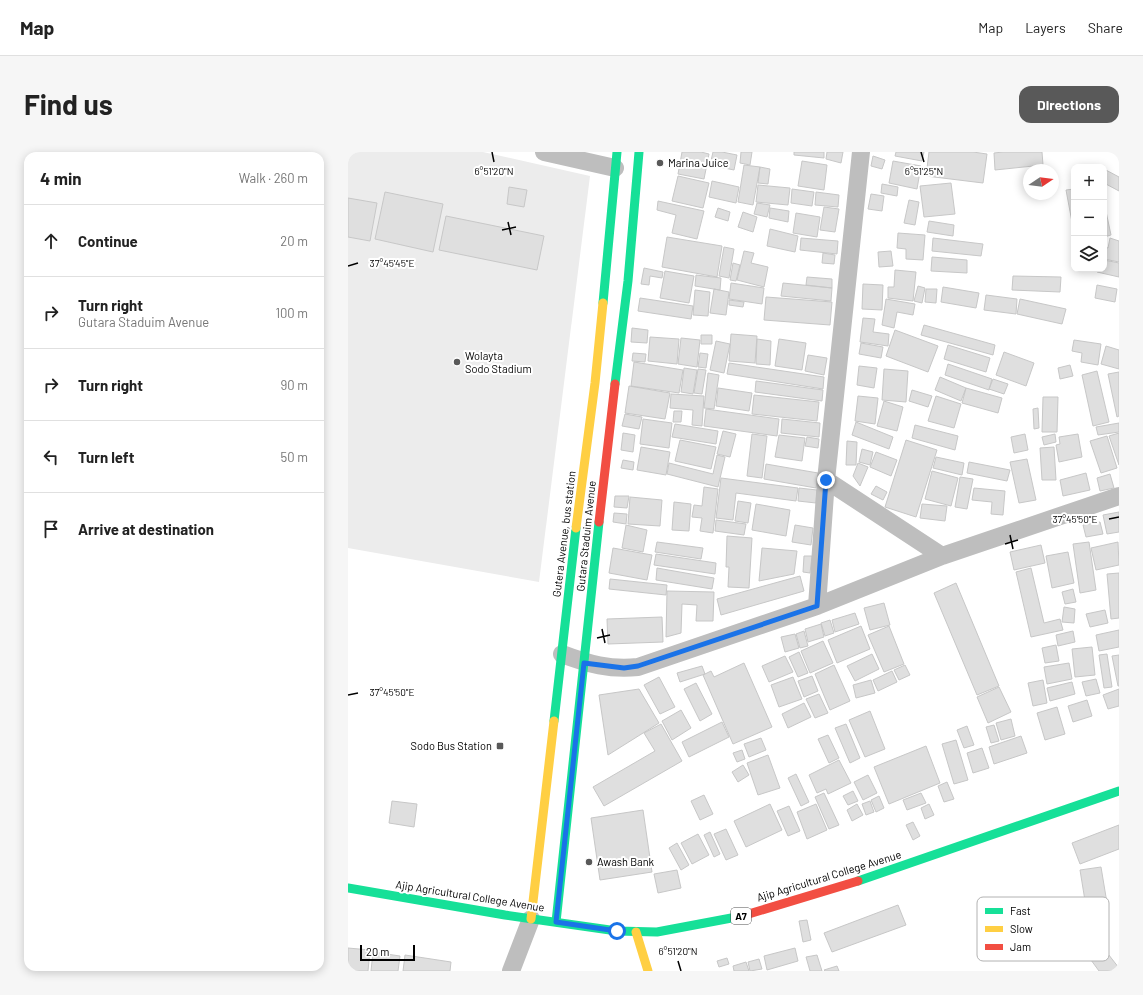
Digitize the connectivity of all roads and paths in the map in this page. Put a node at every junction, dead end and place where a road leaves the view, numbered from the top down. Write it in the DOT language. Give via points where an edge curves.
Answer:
graph roads {
  1 [pos="544,152"];
  2 [pos="639,152"];
  3 [pos="861,152"];
  4 [pos="616,160"];
  5 [pos="826,480"];
  6 [pos="1119,496"];
  7 [pos="942,556"];
  8 [pos="817,606"];
  9 [pos="562,654"];
  10 [pos="584,663"];
  11 [pos="1119,791"];
  12 [pos="348,888"];
  13 [pos="531,919"];
  14 [pos="556,922"];
  15 [pos="636,932"];
  16 [pos="511,971"];
  17 [pos="648,971"];
  1 -- 4 [label="street"];
  2 -- 10 [label="main road, Gutara Staduim Avenue" via="628,281"];
  3 -- 5 [label="street"];
  4 -- 9 [label="main road, Gutera Avenue, bus station" via="595,383 570,569"];
  5 -- 7 [label="street"];
  5 -- 8 [label="street"];
  6 -- 7 [label="street"];
  7 -- 8 [label="street"];
  8 -- 10 [label="street" via="638,666 624,668"];
  9 -- 10 [label="street"];
  9 -- 13 [label="main road, Gutera Avenue, bus station"];
  10 -- 14 [label="main road, Gutara Staduim Avenue"];
  11 -- 15 [label="main road, Ajip Agricultural College Avenue / A7" via="860,880 734,918 657,932"];
  12 -- 13 [label="main road, Ajip Agricultural College Avenue / A7"];
  13 -- 14 [label="main road, Ajip Agricultural College Avenue / A7"];
  13 -- 16 [label="street"];
  14 -- 15 [label="main road, Ajip Agricultural College Avenue / A7"];
  15 -- 17 [label="main road"];
}
